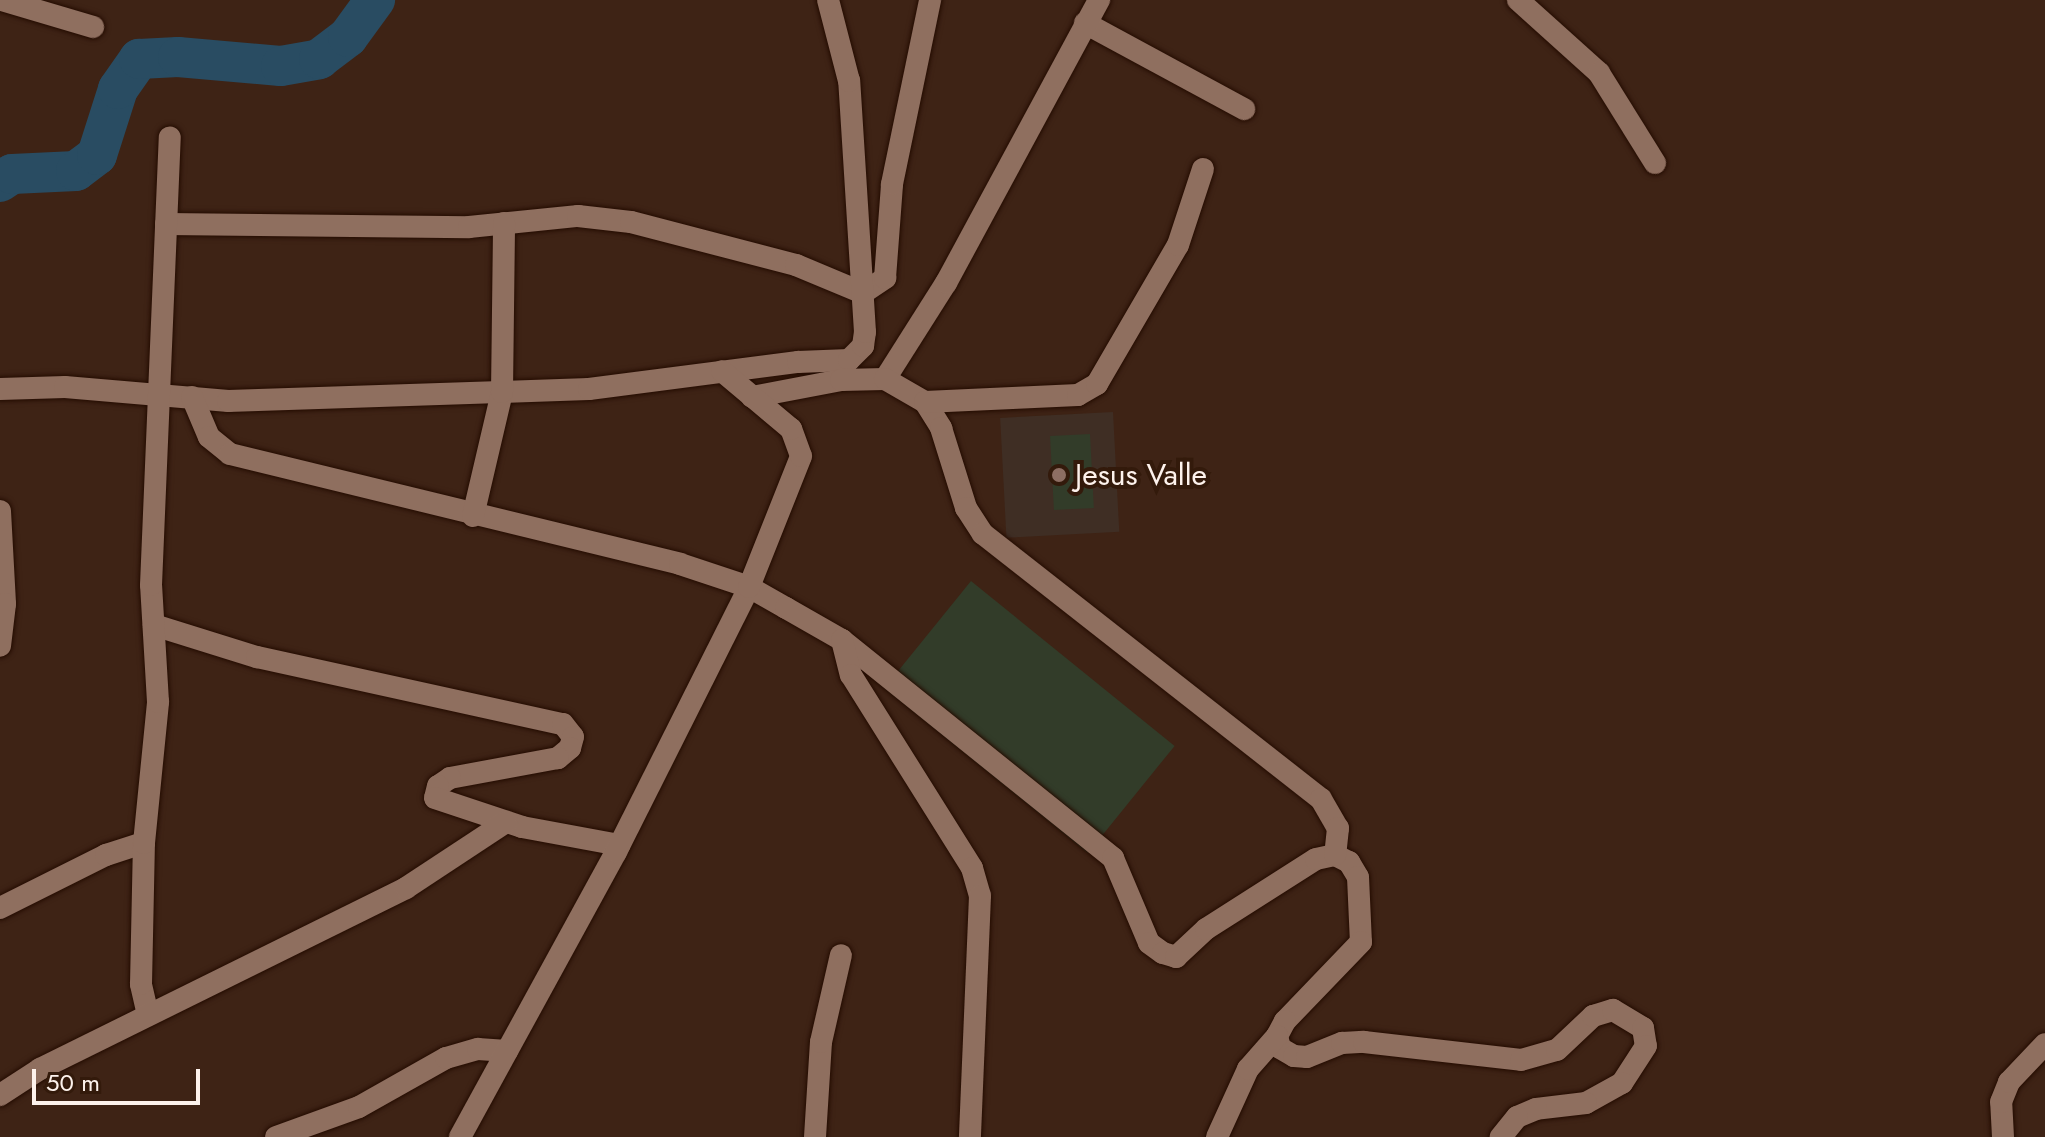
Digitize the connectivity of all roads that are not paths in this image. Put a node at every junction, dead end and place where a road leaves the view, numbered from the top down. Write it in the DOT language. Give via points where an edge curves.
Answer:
graph roads {
  1 [pos="2,0"];
  2 [pos="828,0"];
  3 [pos="930,0"];
  4 [pos="1099,0"];
  5 [pos="1518,0"];
  6 [pos="1085,23"];
  7 [pos="93,27"];
  8 [pos="1244,109"];
  9 [pos="170,137"];
  10 [pos="1655,163"];
  11 [pos="1203,169"];
  12 [pos="504,223"];
  13 [pos="166,224"];
  14 [pos="863,293"];
  15 [pos="722,371"];
  16 [pos="885,379"];
  17 [pos="0,389"];
  18 [pos="502,392"];
  19 [pos="159,394"];
  20 [pos="192,397"];
  21 [pos="752,397"];
  22 [pos="925,402"];
  23 [pos="0,511"];
  24 [pos="473,516"];
  25 [pos="749,587"];
  26 [pos="154,625"];
  27 [pos="842,640"];
  28 [pos="0,646"];
  29 [pos="506,822"];
  30 [pos="144,843"];
  31 [pos="619,845"];
  32 [pos="1335,855"];
  33 [pos="0,908"];
  34 [pos="841,955"];
  35 [pos="148,1015"];
  36 [pos="1277,1036"];
  37 [pos="2045,1044"];
  38 [pos="507,1051"];
  39 [pos="0,1095"];
  40 [pos="276,1137"];
  41 [pos="460,1137"];
  42 [pos="815,1137"];
  43 [pos="970,1137"];
  44 [pos="1217,1137"];
  45 [pos="1501,1137"];
  46 [pos="2003,1137"];
  1 -- 7 [label="street"];
  2 -- 14 [label="street" via="849,81"];
  3 -- 14 [label="street" via="892,184 885,278"];
  4 -- 6 [label="street"];
  5 -- 10 [label="street" via="1599,73"];
  6 -- 8 [label="street"];
  6 -- 16 [label="street" via="946,283"];
  9 -- 13 [label="street"];
  11 -- 22 [label="street" via="1178,245 1097,384 1078,395"];
  12 -- 13 [label="street"];
  12 -- 14 [label="street" via="578,216 631,222 796,265"];
  12 -- 18 [label="street"];
  13 -- 19 [label="street"];
  14 -- 15 [label="street" via="863,346 849,360"];
  15 -- 18 [label="street" via="589,389"];
  15 -- 21 [label="street"];
  16 -- 21 [label="street" via="841,380"];
  16 -- 22 [label="street"];
  17 -- 19 [label="street" via="65,387"];
  18 -- 20 [label="street" via="228,401"];
  18 -- 24 [label="street"];
  19 -- 20 [label="street"];
  19 -- 26 [label="street"];
  20 -- 24 [label="street" via="209,437 230,454"];
  21 -- 25 [label="street" via="791,429 801,456"];
  22 -- 32 [label="street" via="941,428 966,508 983,534 1321,799 1338,828"];
  23 -- 28 [label="street" via="5,604"];
  24 -- 25 [label="street" via="680,564"];
  25 -- 27 [label="street"];
  25 -- 31 [label="street"];
  26 -- 29 [label="street" via="257,657 563,724 573,737 558,758 450,778 438,786 435,798 450,807"];
  26 -- 30 [label="street" via="158,702"];
  27 -- 32 [label="street" via="1113,858 1149,943 1163,953 1176,957 1206,929 1291,874"];
  27 -- 43 [label="street" via="851,675 972,868 980,896"];
  29 -- 31 [label="street"];
  29 -- 35 [label="street" via="406,888"];
  30 -- 33 [label="street" via="106,855"];
  30 -- 35 [label="street" via="141,984"];
  31 -- 38 [label="street"];
  32 -- 36 [label="street" via="1349,862 1358,877 1361,942 1302,1001"];
  34 -- 42 [label="street" via="821,1042"];
  35 -- 39 [label="street"];
  36 -- 44 [label="street" via="1248,1069"];
  36 -- 45 [label="street" via="1280,1048 1307,1057 1342,1043 1364,1042 1521,1060 1557,1050 1593,1016 1613,1010 1643,1028 1646,1046 1614,1089 1586,1103 1527,1113"];
  37 -- 46 [label="street" via="2009,1082 2001,1102"];
  38 -- 40 [label="street" via="478,1049 446,1058 359,1107"];
  38 -- 41 [label="street"];
}
